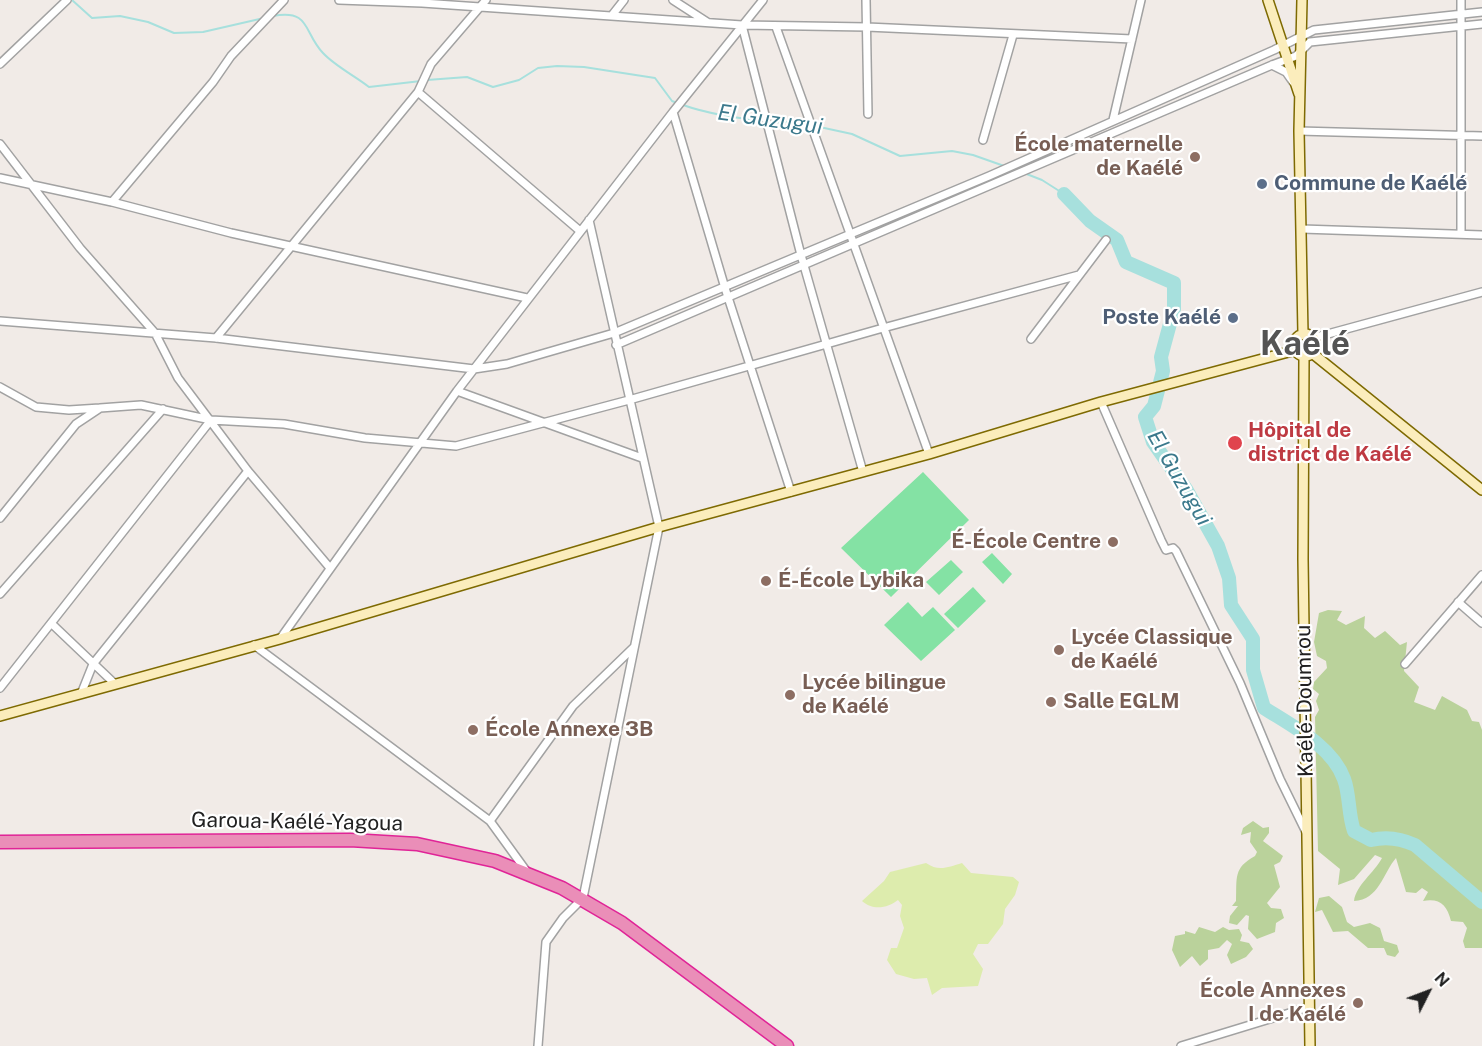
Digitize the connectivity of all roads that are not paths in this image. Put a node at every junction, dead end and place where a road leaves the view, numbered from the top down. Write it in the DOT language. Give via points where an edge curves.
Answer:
graph roads {
  1 [pos="67,0"];
  2 [pos="284,0"];
  3 [pos="339,0"];
  4 [pos="486,0"];
  5 [pos="624,0"];
  6 [pos="673,0"];
  7 [pos="763,0"];
  8 [pos="866,0"];
  9 [pos="1141,0"];
  10 [pos="1268,0"];
  11 [pos="1302,0"];
  12 [pos="1461,0"];
  13 [pos="350,1"];
  14 [pos="480,7"];
  15 [pos="1482,12"];
  16 [pos="613,14"];
  17 [pos="1461,14"];
  18 [pos="709,23"];
  19 [pos="1482,24"];
  20 [pos="742,25"];
  21 [pos="1461,26"];
  22 [pos="776,27"];
  23 [pos="867,27"];
  24 [pos="1013,35"];
  25 [pos="1302,35"];
  26 [pos="1132,39"];
  27 [pos="1284,45"];
  28 [pos="1301,52"];
  29 [pos="1290,60"];
  30 [pos="0,64"];
  31 [pos="1272,65"];
  32 [pos="1293,82"];
  33 [pos="418,92"];
  34 [pos="1300,98"];
  35 [pos="673,112"];
  36 [pos="868,114"];
  37 [pos="1113,120"];
  38 [pos="1299,132"];
  39 [pos="1462,135"];
  40 [pos="1482,136"];
  41 [pos="982,140"];
  42 [pos="0,144"];
  43 [pos="0,178"];
  44 [pos="30,185"];
  45 [pos="112,202"];
  46 [pos="589,220"];
  47 [pos="1302,229"];
  48 [pos="580,231"];
  49 [pos="849,234"];
  50 [pos="1461,234"];
  51 [pos="1482,235"];
  52 [pos="1106,240"];
  53 [pos="852,244"];
  54 [pos="290,246"];
  55 [pos="801,255"];
  56 [pos="804,265"];
  57 [pos="1079,275"];
  58 [pos="725,288"];
  59 [pos="1482,292"];
  60 [pos="729,297"];
  61 [pos="527,298"];
  62 [pos="0,321"];
  63 [pos="883,328"];
  64 [pos="155,333"];
  65 [pos="614,333"];
  66 [pos="1303,334"];
  67 [pos="216,338"];
  68 [pos="1313,338"];
  69 [pos="1031,339"];
  70 [pos="616,345"];
  71 [pos="827,346"];
  72 [pos="1296,350"];
  73 [pos="1308,355"];
  74 [pos="751,367"];
  75 [pos="474,369"];
  76 [pos="0,387"];
  77 [pos="457,391"];
  78 [pos="630,400"];
  79 [pos="1101,402"];
  80 [pos="100,408"];
  81 [pos="163,409"];
  82 [pos="211,420"];
  83 [pos="546,422"];
  84 [pos="419,443"];
  85 [pos="929,454"];
  86 [pos="642,458"];
  87 [pos="248,471"];
  88 [pos="863,472"];
  89 [pos="1482,490"];
  90 [pos="791,492"];
  91 [pos="0,518"];
  92 [pos="659,526"];
  93 [pos="330,568"];
  94 [pos="1482,575"];
  95 [pos="0,594"];
  96 [pos="1458,602"];
  97 [pos="1482,623"];
  98 [pos="52,624"];
  99 [pos="280,639"];
  100 [pos="254,645"];
  101 [pos="634,647"];
  102 [pos="93,664"];
  103 [pos="1405,664"];
  104 [pos="115,684"];
  105 [pos="0,688"];
  106 [pos="81,694"];
  107 [pos="0,716"];
  108 [pos="490,821"];
  109 [pos="1306,833"];
  110 [pos="0,842"];
  111 [pos="528,874"];
  112 [pos="583,898"];
  113 [pos="1309,1006"];
  114 [pos="538,1046"];
  115 [pos="787,1046"];
  116 [pos="1181,1046"];
  117 [pos="1310,1046"];
  1 -- 30 [label="street"];
  2 -- 45 [label="street" via="231,56"];
  3 -- 13 [label="street"];
  4 -- 14 [label="street"];
  5 -- 16 [label="street"];
  6 -- 18 [label="street"];
  7 -- 20 [label="street"];
  8 -- 23 [label="street"];
  9 -- 26 [label="street"];
  10 -- 27 [label="main road"];
  11 -- 25 [label="main road"];
  12 -- 17 [label="street"];
  13 -- 14 [label="street"];
  14 -- 16 [label="street"];
  14 -- 33 [label="street" via="431,64"];
  15 -- 17 [label="street"];
  16 -- 18 [label="street"];
  17 -- 21 [label="street"];
  17 -- 25 [label="street" via="1314,30"];
  18 -- 20 [label="street"];
  19 -- 21 [label="street"];
  20 -- 22 [label="street"];
  20 -- 35 [label="street"];
  20 -- 55 [label="street"];
  21 -- 28 [label="street" via="1310,42"];
  21 -- 39 [label="street"];
  22 -- 23 [label="street"];
  22 -- 49 [label="street"];
  23 -- 24 [label="street"];
  23 -- 36 [label="street"];
  24 -- 26 [label="street"];
  24 -- 41 [label="street"];
  25 -- 27 [label="street"];
  25 -- 28 [label="main road"];
  26 -- 37 [label="street"];
  27 -- 29 [label="main road"];
  27 -- 37 [label="street"];
  28 -- 29 [label="street"];
  28 -- 34 [label="main road"];
  29 -- 31 [label="street"];
  29 -- 32 [label="main road"];
  31 -- 32 [label="street" via="1286,72"];
  31 -- 53 [label="street"];
  32 -- 34 [label="main road"];
  33 -- 48 [label="street"];
  33 -- 54 [label="street"];
  34 -- 38 [label="main road"];
  35 -- 46 [label="street"];
  35 -- 58 [label="street"];
  37 -- 49 [label="street"];
  38 -- 39 [label="street"];
  38 -- 47 [label="main road"];
  39 -- 40 [label="street"];
  39 -- 50 [label="street"];
  42 -- 44 [label="street"];
  43 -- 44 [label="street"];
  44 -- 45 [label="street"];
  44 -- 64 [label="street" via="113,288"];
  45 -- 54 [label="street"];
  46 -- 48 [label="street"];
  46 -- 65 [label="street"];
  47 -- 50 [label="street"];
  47 -- 66 [label="main road"];
  48 -- 61 [label="street"];
  49 -- 53 [label="street"];
  49 -- 55 [label="street"];
  50 -- 51 [label="street"];
  52 -- 57 [label="street"];
  53 -- 56 [label="street"];
  53 -- 63 [label="street"];
  54 -- 61 [label="street"];
  54 -- 67 [label="street"];
  55 -- 56 [label="street"];
  55 -- 58 [label="street"];
  56 -- 60 [label="street"];
  56 -- 71 [label="street"];
  57 -- 63 [label="street"];
  57 -- 69 [label="street"];
  58 -- 60 [label="street"];
  58 -- 65 [label="street"];
  59 -- 68 [label="street"];
  60 -- 70 [label="street"];
  60 -- 74 [label="street"];
  61 -- 75 [label="street"];
  62 -- 64 [label="street"];
  63 -- 71 [label="street"];
  63 -- 85 [label="street"];
  64 -- 67 [label="street"];
  64 -- 82 [label="street" via="178,378"];
  65 -- 70 [label="street"];
  65 -- 75 [label="street" via="507,364"];
  66 -- 68 [label="main road"];
  66 -- 72 [label="main road" via="1295,340"];
  67 -- 75 [label="street"];
  68 -- 73 [label="main road" via="1316,346"];
  70 -- 78 [label="street"];
  71 -- 74 [label="street"];
  71 -- 88 [label="street"];
  72 -- 73 [label="main road"];
  72 -- 79 [label="main road"];
  73 -- 89 [label="main road"];
  73 -- 109 [label="main road, Kaélé-Doumrou"];
  74 -- 78 [label="street"];
  74 -- 90 [label="street"];
  75 -- 77 [label="street"];
  76 -- 80 [label="street" via="36,407"];
  77 -- 83 [label="street"];
  77 -- 84 [label="street"];
  78 -- 83 [label="street"];
  78 -- 86 [label="street"];
  79 -- 85 [label="main road"];
  79 -- 109 [label="street" via="1166,550 1176,551 1233,668"];
  80 -- 81 [label="street" via="141,405"];
  80 -- 91 [label="street" via="76,424"];
  81 -- 82 [label="street"];
  81 -- 95 [label="street"];
  82 -- 84 [label="street" via="284,424"];
  82 -- 87 [label="street"];
  82 -- 98 [label="street"];
  83 -- 84 [label="street" via="456,446"];
  83 -- 86 [label="street"];
  84 -- 93 [label="street"];
  85 -- 88 [label="main road"];
  86 -- 92 [label="street"];
  87 -- 93 [label="street"];
  87 -- 102 [label="street"];
  88 -- 90 [label="main road"];
  90 -- 92 [label="main road"];
  92 -- 99 [label="main road"];
  92 -- 101 [label="street"];
  93 -- 99 [label="street"];
  94 -- 96 [label="street"];
  96 -- 97 [label="street"];
  96 -- 103 [label="street"];
  98 -- 102 [label="street"];
  98 -- 105 [label="street"];
  99 -- 100 [label="main road"];
  100 -- 104 [label="main road"];
  100 -- 108 [label="street"];
  101 -- 108 [label="street" via="573,706"];
  101 -- 112 [label="street"];
  102 -- 104 [label="street"];
  102 -- 106 [label="street"];
  104 -- 106 [label="main road"];
  106 -- 107 [label="main road"];
  108 -- 111 [label="street"];
  109 -- 113 [label="main road, Kaélé-Doumrou"];
  110 -- 111 [label="highway, Garoua-Kaélé-Yagoua" via="372,841 417,844 495,861"];
  111 -- 112 [label="highway, Garoua-Kaélé-Yagoua"];
  112 -- 114 [label="street" via="546,942"];
  112 -- 115 [label="highway, Garoua-Kaélé-Yagoua"];
  113 -- 116 [label="street"];
  113 -- 117 [label="main road, Kaélé-Doumrou"];
}
